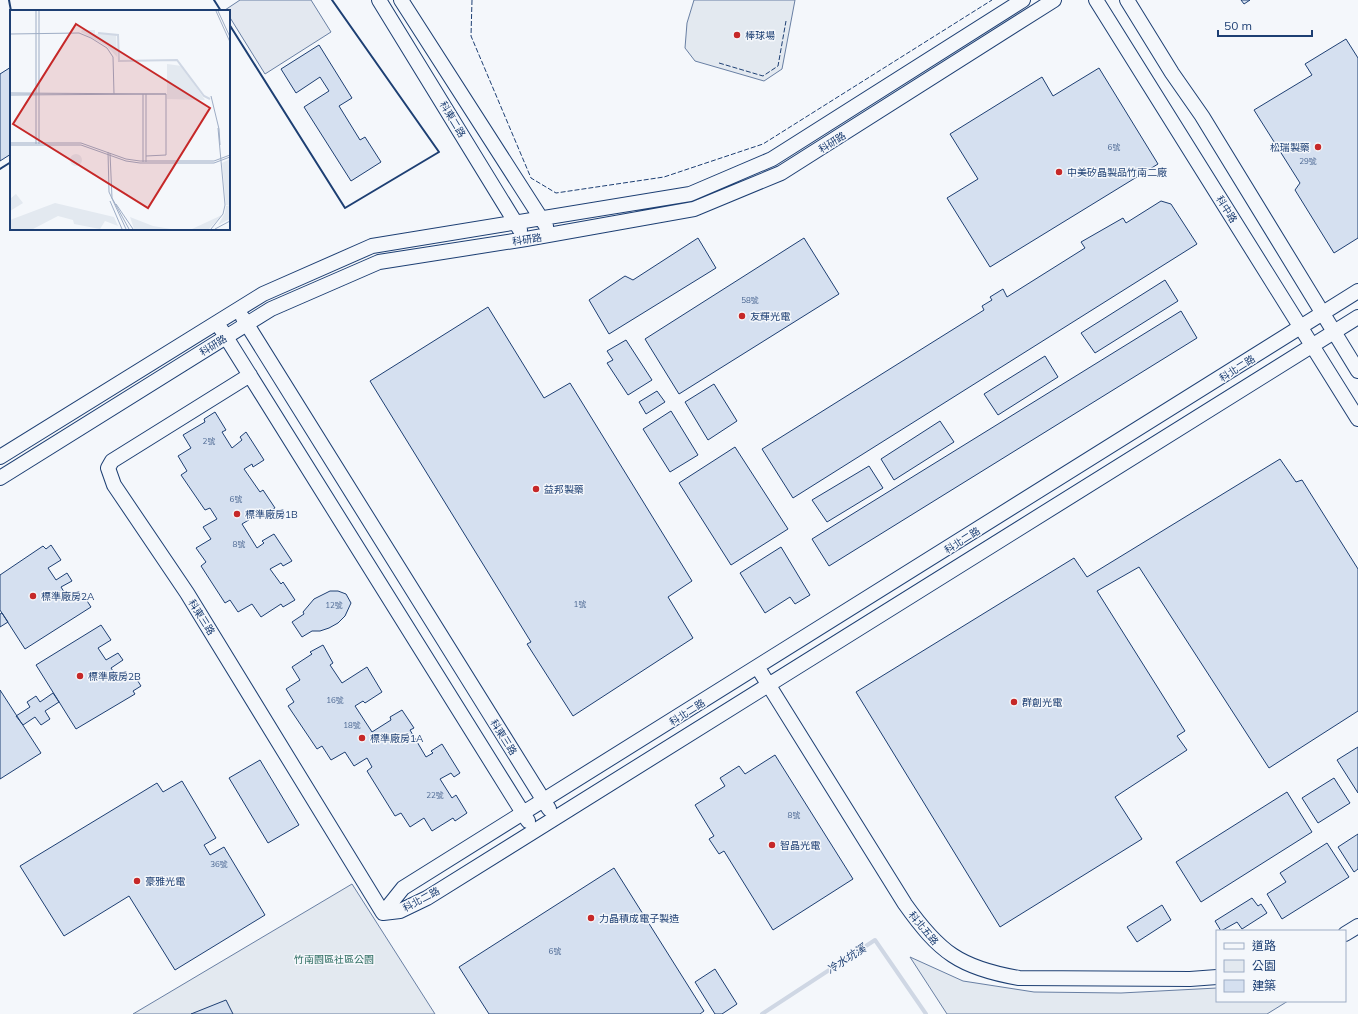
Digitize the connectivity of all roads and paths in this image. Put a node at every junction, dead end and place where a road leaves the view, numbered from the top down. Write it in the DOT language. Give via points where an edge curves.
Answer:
graph roads {
  1 [pos="401,0"];
  2 [pos="1023,0"];
  3 [pos="1054,0"];
  4 [pos="1096,0"];
  5 [pos="1127,0"];
  6 [pos="383,1"];
  7 [pos="446,68"];
  8 [pos="428,80"];
  9 [pos="541,219"];
  10 [pos="516,223"];
  11 [pos="552,234"];
  12 [pos="526,239"];
  13 [pos="1358,291"];
  14 [pos="237,310"];
  15 [pos="1322,314"];
  16 [pos="1358,317"];
  17 [pos="217,322"];
  18 [pos="247,324"];
  19 [pos="1301,328"];
  20 [pos="1334,332"];
  21 [pos="226,337"];
  22 [pos="1312,344"];
  23 [pos="1358,371"];
  24 [pos="250,375"];
  25 [pos="1358,419"];
  26 [pos="0,457"];
  27 [pos="0,478"];
  28 [pos="758,668"];
  29 [pos="768,684"];
  30 [pos="545,801"];
  31 [pos="524,814"];
  32 [pos="555,818"];
  33 [pos="534,830"];
  34 [pos="383,913"];
  35 [pos="1358,926"];
  36 [pos="1346,933"];
  37 [pos="1216,977"];
  1 -- 7 [label="street, 科東二路"];
  2 -- 9 [label="street, 科研路" via="772,159 690,194"];
  3 -- 11 [label="street, 科研路" via="782,174 694,209"];
  4 -- 19 [label="street, 科中路"];
  5 -- 15 [label="street" via="1202,116"];
  6 -- 8 [label="street, 科東二路"];
  7 -- 8 [label="street"];
  7 -- 9 [label="street, 科東二路"];
  8 -- 10 [label="street, 科東二路"];
  9 -- 10 [label="street, 科研路"];
  9 -- 11 [label="street, 科東二路"];
  10 -- 12 [label="street, 科東二路"];
  10 -- 14 [label="street, 科研路" via="372,246 262,294"];
  11 -- 12 [label="street, 科研路"];
  12 -- 18 [label="street, 科研路" via="379,262 271,309"];
  13 -- 15 [label="street, 科北二路"];
  14 -- 17 [label="street, 科研路"];
  14 -- 18 [label="street, 科東三路"];
  15 -- 19 [label="street, 科北二路"];
  15 -- 20 [label="street"];
  16 -- 20 [label="street, 科北二路"];
  17 -- 21 [label="street"];
  17 -- 26 [label="street, 科研路"];
  18 -- 21 [label="street, 科研路"];
  18 -- 30 [label="street, 科東三路"];
  19 -- 22 [label="street, 科中路"];
  19 -- 28 [label="street, 科北二路"];
  20 -- 22 [label="street, 科北二路"];
  20 -- 23 [label="street"];
  21 -- 24 [label="street"];
  21 -- 27 [label="street, 科研路"];
  22 -- 25 [label="street, 科中路"];
  22 -- 29 [label="street, 科北二路"];
  24 -- 31 [label="street"];
  24 -- 34 [label="street, 科東三路" via="112,461 108,468 114,485 187,593"];
  28 -- 29 [label="street, 科北五路"];
  28 -- 30 [label="street, 科北二路"];
  29 -- 32 [label="street, 科北二路"];
  29 -- 37 [label="street, 科北五路" via="905,904 937,944 960,961 997,974 1019,978"];
  30 -- 31 [label="street, 科北二路"];
  30 -- 32 [label="street, 科東三路"];
  31 -- 33 [label="street"];
  31 -- 34 [label="street, 科北二路" via="403,888"];
  32 -- 33 [label="street, 科北二路"];
  33 -- 34 [label="street, 科北二路" via="414,905 400,911"];
  35 -- 36 [label="street"];
}
